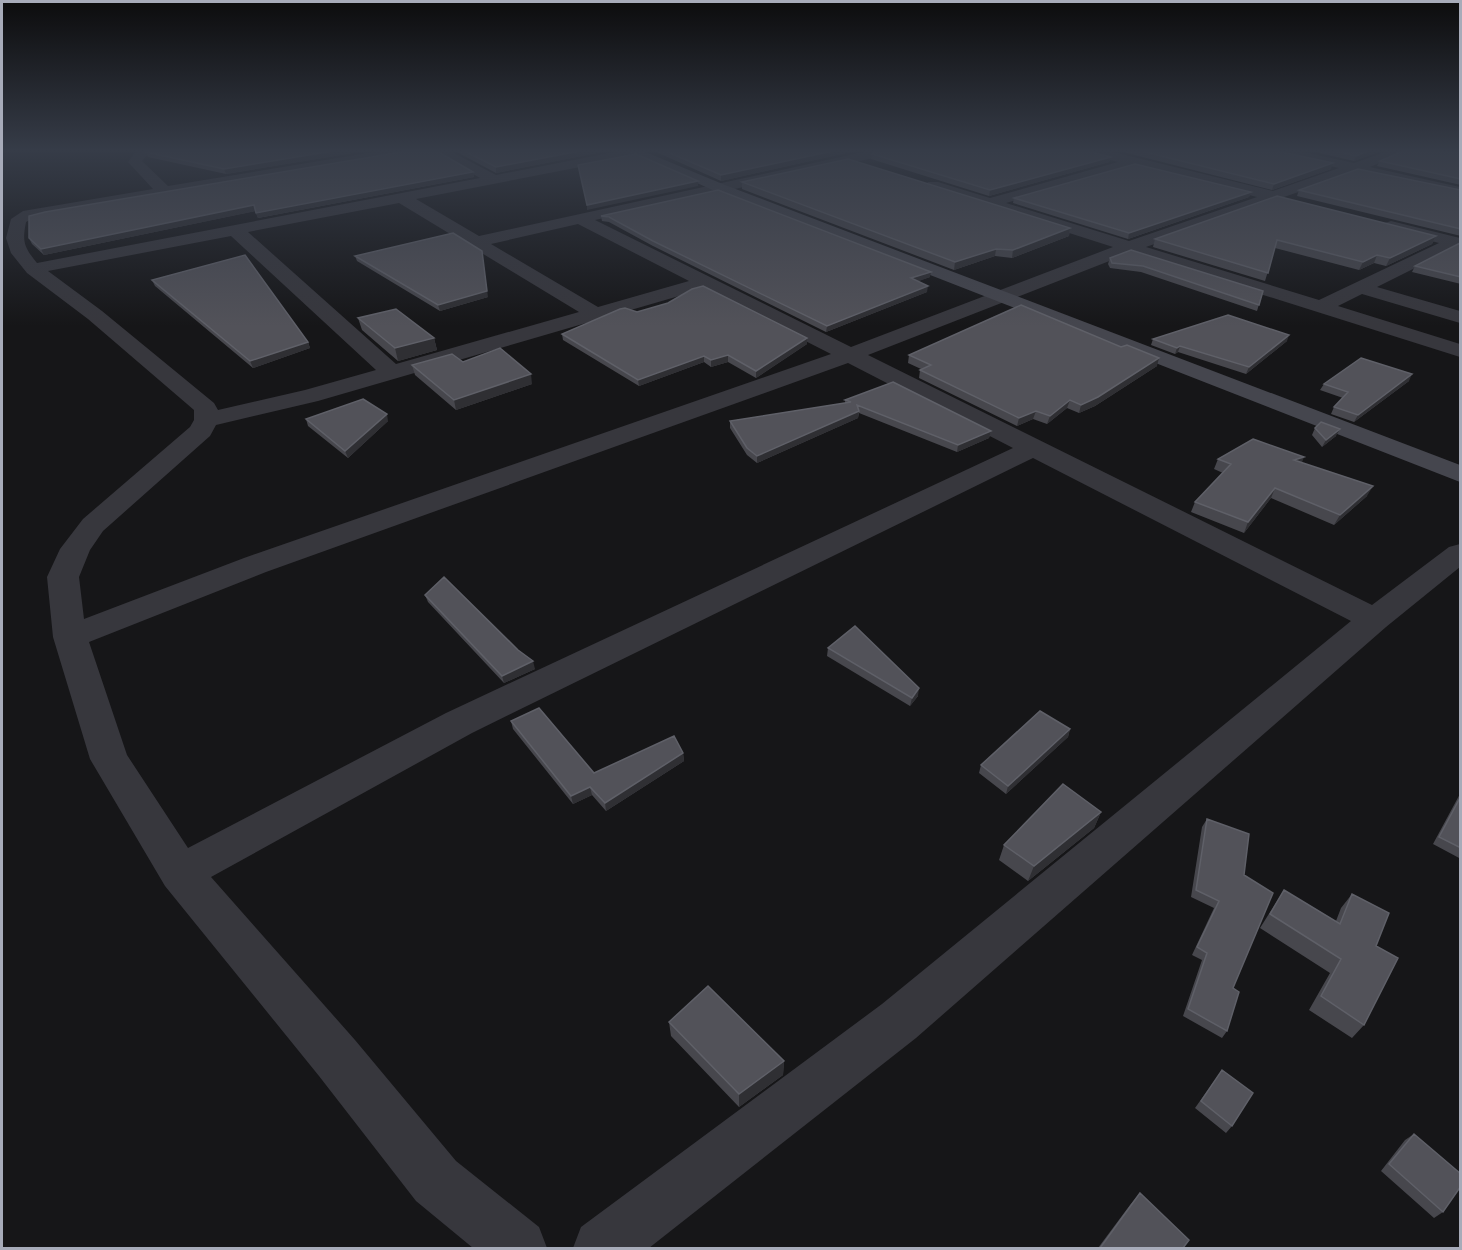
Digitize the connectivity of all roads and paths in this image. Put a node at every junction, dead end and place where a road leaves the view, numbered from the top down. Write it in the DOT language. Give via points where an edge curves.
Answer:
graph roads {
  1 [pos="56,209"];
  2 [pos="337,209"];
  3 [pos="422,209"];
  4 [pos="619,209"];
  5 [pos="775,209"];
  6 [pos="1009,209"];
  7 [pos="1255,209"];
  8 [pos="578,218"];
  9 [pos="1376,222"];
  10 [pos="234,229"];
  11 [pos="476,242"];
  12 [pos="1458,242"];
  13 [pos="1129,247"];
  14 [pos="33,269"];
  15 [pos="706,282"];
  16 [pos="1361,288"];
  17 [pos="1003,297"];
  18 [pos="1321,307"];
  19 [pos="596,315"];
  20 [pos="1461,317"];
  21 [pos="1461,351"];
  22 [pos="850,355"];
  23 [pos="392,372"];
  24 [pos="206,420"];
  25 [pos="1035,447"];
  26 [pos="1461,474"];
  27 [pos="1461,553"];
  28 [pos="1374,619"];
  29 [pos="70,637"];
  30 [pos="180,873"];
  31 [pos="518,1248"];
  32 [pos="602,1248"];
  1 -- 14 [label="street" via="19,219 14,238"];
  2 -- 10 [label="street"];
  3 -- 11 [label="street"];
  4 -- 8 [label="street"];
  5 -- 17 [label="street"];
  6 -- 13 [label="street"];
  7 -- 13 [label="street"];
  8 -- 11 [label="street"];
  8 -- 15 [label="street"];
  9 -- 12 [label="street"];
  10 -- 14 [label="street"];
  10 -- 23 [label="street"];
  11 -- 19 [label="street"];
  12 -- 16 [label="street"];
  13 -- 17 [label="street"];
  13 -- 18 [label="street"];
  14 -- 24 [label="street" via="165,372 206,408"];
  15 -- 19 [label="street"];
  15 -- 22 [label="street"];
  16 -- 18 [label="street"];
  16 -- 20 [label="street"];
  17 -- 22 [label="street"];
  17 -- 26 [label="street"];
  18 -- 21 [label="street"];
  19 -- 23 [label="street"];
  22 -- 25 [label="street"];
  22 -- 29 [label="street" via="255,565"];
  23 -- 24 [label="street"];
  24 -- 29 [label="street" via="192,440 93,525 75,549 63,577"];
  25 -- 28 [label="street"];
  25 -- 30 [label="street" via="459,723"];
  27 -- 28 [label="street"];
  28 -- 32 [label="street" via="899,1021"];
  29 -- 30 [label="street" via="109,759"];
  30 -- 31 [label="street" via="436,1181"];
}
